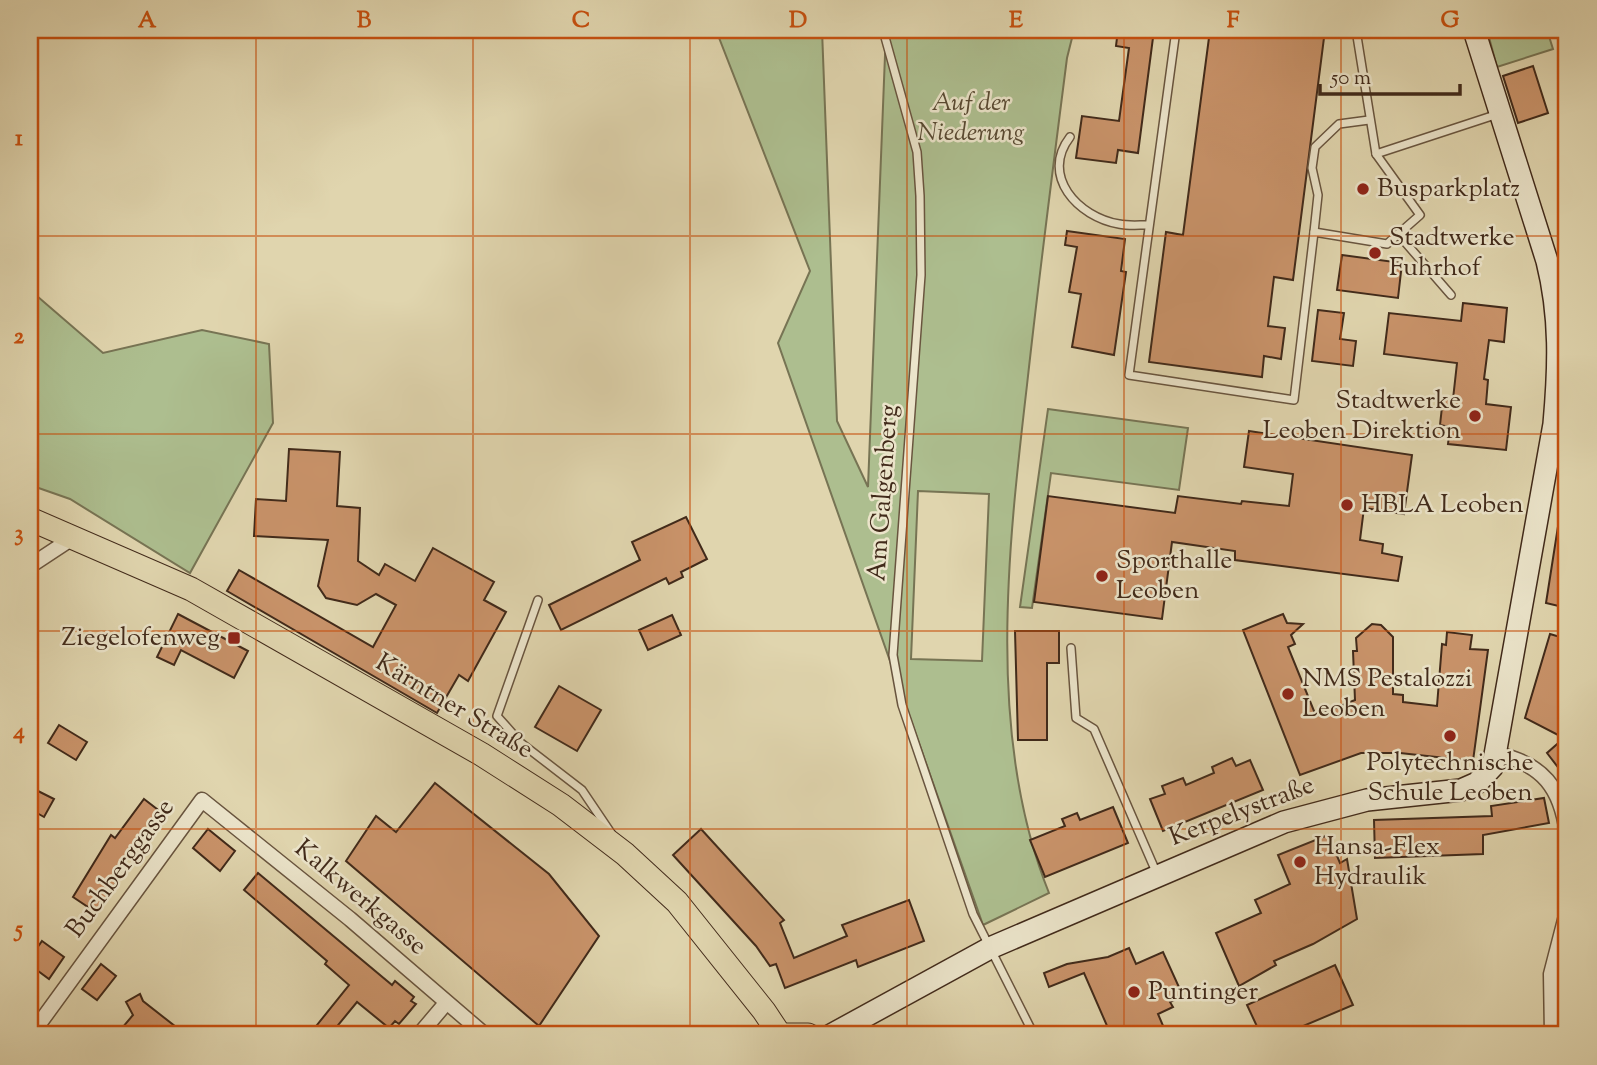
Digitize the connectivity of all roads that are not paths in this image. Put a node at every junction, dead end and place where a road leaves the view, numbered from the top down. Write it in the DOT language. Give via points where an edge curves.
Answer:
graph roads {
  1 [pos="883,30"];
  2 [pos="1176,30"];
  3 [pos="1356,30"];
  4 [pos="1474,30"];
  5 [pos="1499,114"];
  6 [pos="1369,120"];
  7 [pos="1070,137"];
  8 [pos="1376,154"];
  9 [pos="1147,225"];
  10 [pos="1314,233"];
  11 [pos="1398,234"];
  12 [pos="1561,289"];
  13 [pos="1451,295"];
  14 [pos="1567,353"];
  15 [pos="1559,390"];
  16 [pos="30,519"];
  17 [pos="74,537"];
  18 [pos="30,552"];
  19 [pos="49,554"];
  20 [pos="30,566"];
  21 [pos="538,600"];
  22 [pos="1071,648"];
  23 [pos="1497,754"];
  24 [pos="202,800"];
  25 [pos="1567,833"];
  26 [pos="625,854"];
  27 [pos="1157,875"];
  28 [pos="1567,912"];
  29 [pos="990,948"];
  30 [pos="446,1003"];
  31 [pos="31,1035"];
  32 [pos="419,1035"];
  33 [pos="485,1035"];
  34 [pos="780,1035"];
  35 [pos="787,1035"];
  36 [pos="808,1035"];
  37 [pos="831,1035"];
  38 [pos="1034,1035"];
  39 [pos="1552,1035"];
  1 -- 29 [label="lane, Am Galgenberg" via="917,152 920,197 921,275 893,656 902,705 973,914"];
  2 -- 9 [label="lane"];
  3 -- 6 [label="lane"];
  4 -- 5 [label="main road, Kerpelystraße"];
  5 -- 8 [label="lane"];
  5 -- 12 [label="main road, Kerpelystraße"];
  6 -- 8 [label="lane"];
  6 -- 10 [label="lane" via="1339,124 1315,147 1312,168 1318,195"];
  7 -- 9 [label="lane" via="1059,160 1059,174 1069,197 1081,209 1108,221"];
  8 -- 11 [label="lane" via="1420,215"];
  9 -- 10 [label="lane" via="1129,375 1294,400"];
  10 -- 11 [label="lane" via="1387,244"];
  11 -- 13 [label="lane"];
  12 -- 15 [label="main road, Kerpelystraße"];
  14 -- 15 [label="main road"];
  15 -- 23 [label="main road, Kerpelystraße"];
  16 -- 17 [label="main road, Kärntner Straße"];
  17 -- 19 [label="street"];
  17 -- 26 [label="main road, Kärntner Straße" via="191,589 307,653 481,754 561,805"];
  18 -- 19 [label="street"];
  19 -- 20 [label="street"];
  21 -- 26 [label="lane" via="497,716 520,743 582,790"];
  22 -- 27 [label="lane" via="1076,718 1094,729"];
  23 -- 25 [label="street" via="1512,757 1549,782 1561,800"];
  23 -- 27 [label="main road, Kerpelystraße" via="1487,775 1461,790 1367,800 1301,815"];
  24 -- 30 [label="street, Kalkwerkgasse"];
  24 -- 31 [label="street, Buchberggasse"];
  26 -- 34 [label="main road, Kärntner Straße" via="702,931"];
  27 -- 29 [label="main road, Kerpelystraße"];
  28 -- 39 [label="street" via="1551,974"];
  29 -- 37 [label="main road, Kerpelystraße"];
  29 -- 38 [label="lane, Am Galgenberg"];
  30 -- 32 [label="street"];
  30 -- 33 [label="street, Kalkwerkgasse"];
  35 -- 36 [label="main road"];
}
